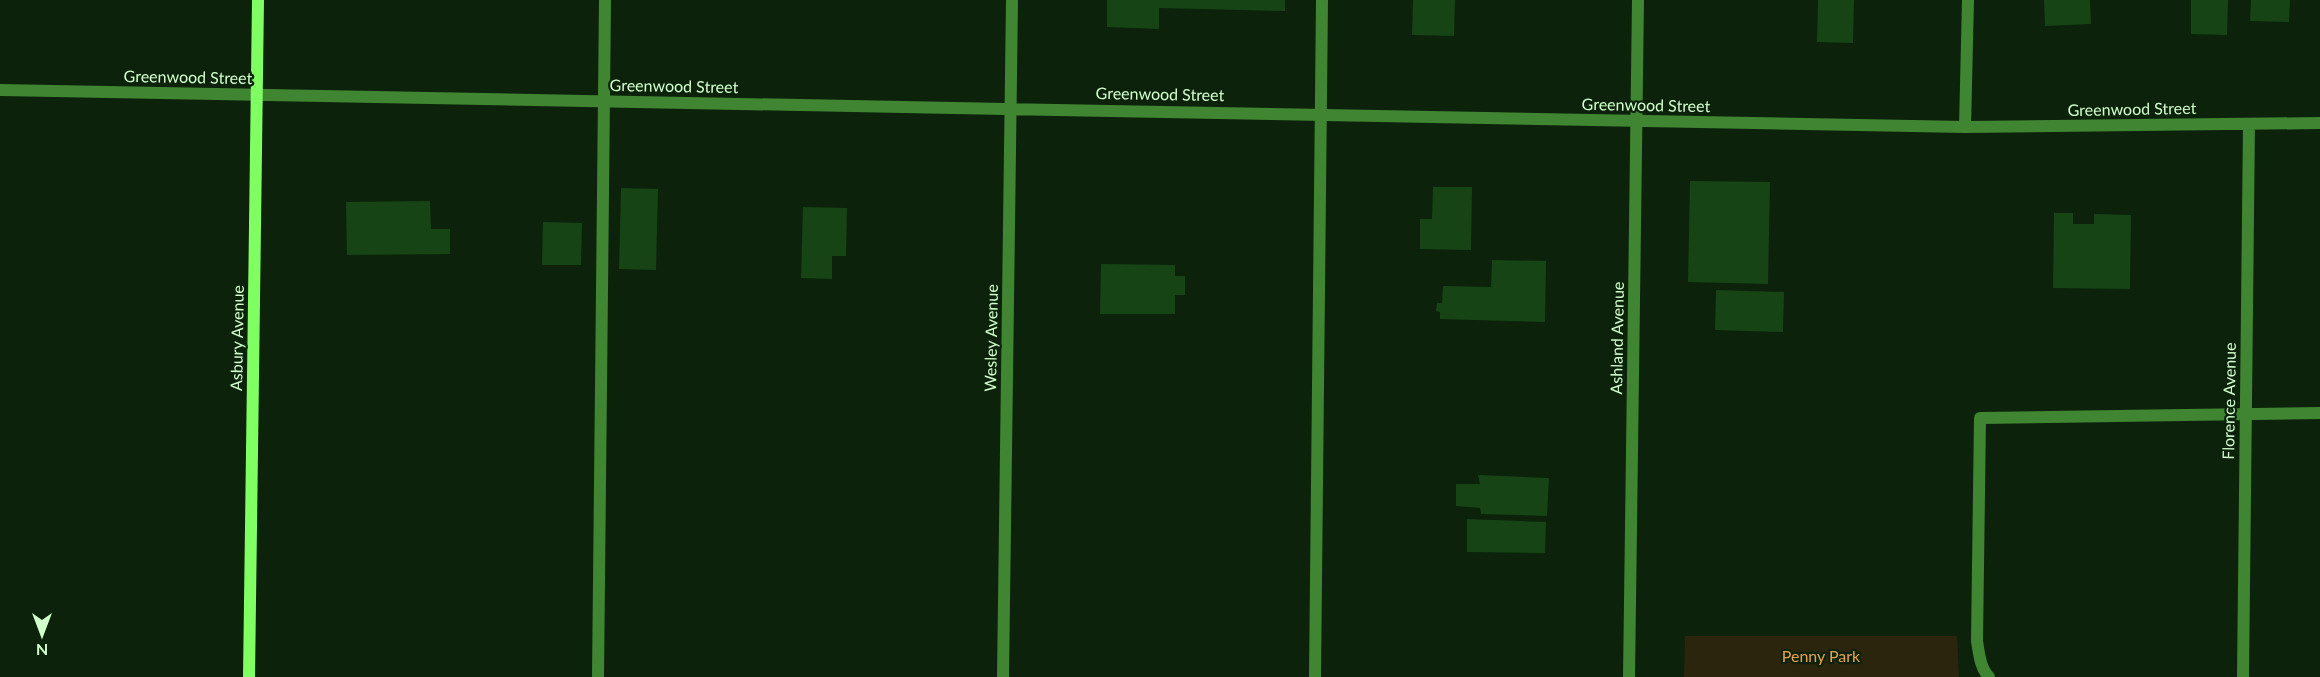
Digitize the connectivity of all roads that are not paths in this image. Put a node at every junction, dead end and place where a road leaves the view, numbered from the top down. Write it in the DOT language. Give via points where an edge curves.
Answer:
graph roads {
  1 [pos="258,0"];
  2 [pos="605,0"];
  3 [pos="1012,0"];
  4 [pos="1322,0"];
  5 [pos="1638,0"];
  6 [pos="1968,0"];
  7 [pos="0,90"];
  8 [pos="256,95"];
  9 [pos="604,101"];
  10 [pos="1010,109"];
  11 [pos="1320,113"];
  12 [pos="1636,122"];
  13 [pos="2320,123"];
  14 [pos="2249,124"];
  15 [pos="1965,127"];
  16 [pos="2320,413"];
  17 [pos="2246,415"];
  18 [pos="249,677"];
  19 [pos="598,677"];
  20 [pos="1003,677"];
  21 [pos="1315,677"];
  22 [pos="1629,677"];
  23 [pos="1989,677"];
  24 [pos="2242,677"];
  1 -- 8 [label="main road, Asbury Avenue"];
  2 -- 9 [label="street"];
  3 -- 10 [label="street, Wesley Avenue"];
  4 -- 11 [label="street"];
  5 -- 12 [label="street, Ashland Avenue"];
  6 -- 15 [label="street"];
  7 -- 8 [label="street, Greenwood Street"];
  8 -- 9 [label="street, Greenwood Street"];
  8 -- 18 [label="main road, Asbury Avenue"];
  9 -- 10 [label="street, Greenwood Street"];
  9 -- 19 [label="street"];
  10 -- 11 [label="street, Greenwood Street"];
  10 -- 20 [label="street, Wesley Avenue"];
  11 -- 12 [label="street, Greenwood Street"];
  11 -- 21 [label="street"];
  12 -- 15 [label="street, Greenwood Street"];
  12 -- 22 [label="street, Ashland Avenue"];
  13 -- 14 [label="street, Greenwood Street"];
  14 -- 15 [label="street, Greenwood Street"];
  14 -- 17 [label="street, Florence Avenue"];
  16 -- 17 [label="street"];
  17 -- 23 [label="street" via="1980,417 1977,641"];
  17 -- 24 [label="street, Florence Avenue"];
}
